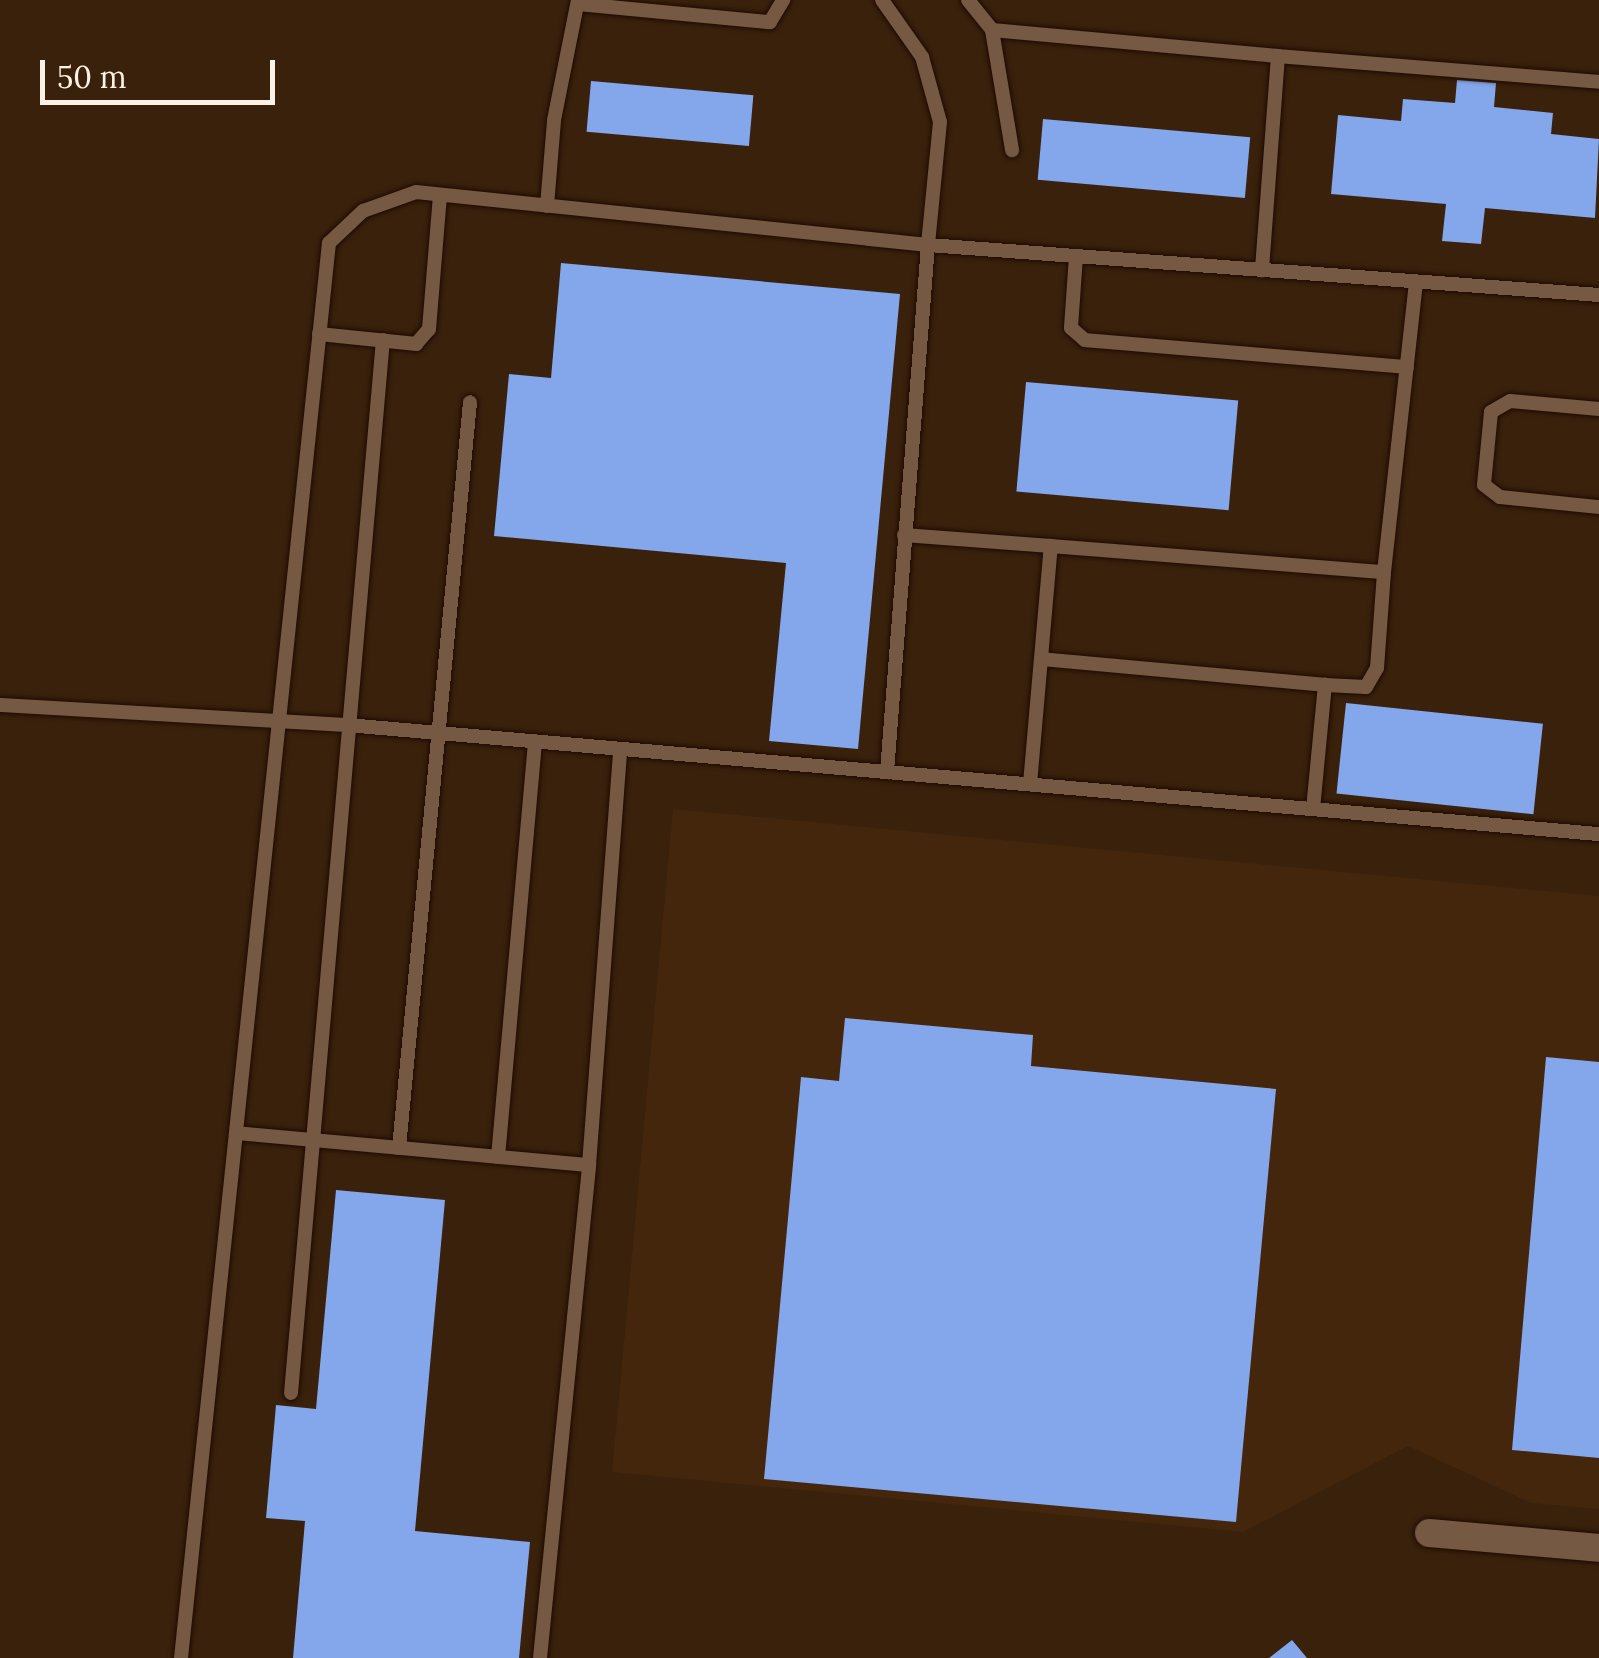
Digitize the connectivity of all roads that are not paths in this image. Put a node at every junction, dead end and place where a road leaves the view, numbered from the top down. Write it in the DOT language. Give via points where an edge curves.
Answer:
graph roads {
  1 [pos="783,0"];
  2 [pos="882,0"];
  3 [pos="968,0"];
  4 [pos="578,2"];
  5 [pos="992,30"];
  6 [pos="1278,56"];
  7 [pos="1599,82"];
  8 [pos="1012,150"];
  9 [pos="440,194"];
  10 [pos="547,206"];
  11 [pos="928,245"];
  12 [pos="1076,256"];
  13 [pos="1262,270"];
  14 [pos="1416,282"];
  15 [pos="1599,295"];
  16 [pos="319,334"];
  17 [pos="383,340"];
  18 [pos="1407,366"];
  19 [pos="470,402"];
  20 [pos="1599,409"];
  21 [pos="1599,507"];
  22 [pos="904,535"];
  23 [pos="1050,546"];
  24 [pos="1384,572"];
  25 [pos="1040,659"];
  26 [pos="1325,685"];
  27 [pos="0,705"];
  28 [pos="280,720"];
  29 [pos="347,725"];
  30 [pos="442,734"];
  31 [pos="535,742"];
  32 [pos="620,749"];
  33 [pos="887,772"];
  34 [pos="1030,784"];
  35 [pos="1313,809"];
  36 [pos="1599,834"];
  37 [pos="236,1133"];
  38 [pos="314,1140"];
  39 [pos="399,1148"];
  40 [pos="498,1157"];
  41 [pos="588,1165"];
  42 [pos="290,1393"];
  43 [pos="1430,1533"];
  44 [pos="1599,1548"];
  45 [pos="181,1658"];
  46 [pos="540,1658"];
  1 -- 4 [label="lane" via="770,22"];
  2 -- 11 [label="lane" via="922,57 940,122"];
  3 -- 5 [label="lane"];
  4 -- 10 [label="lane" via="554,120"];
  5 -- 6 [label="lane"];
  5 -- 8 [label="lane"];
  6 -- 7 [label="lane"];
  6 -- 13 [label="lane"];
  9 -- 10 [label="lane"];
  9 -- 16 [label="lane" via="416,192 363,211 329,243"];
  9 -- 17 [label="lane" via="429,328 416,344"];
  10 -- 11 [label="lane"];
  11 -- 12 [label="lane"];
  11 -- 22 [label="lane"];
  12 -- 13 [label="lane"];
  12 -- 18 [label="lane" via="1072,328 1086,340"];
  13 -- 14 [label="lane"];
  14 -- 15 [label="lane"];
  14 -- 18 [label="lane"];
  16 -- 17 [label="lane"];
  16 -- 28 [label="lane"];
  17 -- 29 [label="lane"];
  18 -- 24 [label="lane"];
  19 -- 30 [label="lane"];
  20 -- 21 [label="lane" via="1510,401 1490,412 1484,485 1500,497"];
  22 -- 23 [label="lane"];
  22 -- 33 [label="lane"];
  23 -- 24 [label="lane"];
  23 -- 25 [label="lane"];
  24 -- 26 [label="lane" via="1377,668 1366,687"];
  25 -- 26 [label="lane"];
  25 -- 34 [label="lane"];
  26 -- 35 [label="lane"];
  27 -- 28 [label="lane"];
  28 -- 29 [label="lane"];
  28 -- 37 [label="lane"];
  29 -- 30 [label="lane"];
  29 -- 38 [label="lane"];
  30 -- 31 [label="lane"];
  30 -- 39 [label="lane"];
  31 -- 32 [label="lane"];
  31 -- 40 [label="lane"];
  32 -- 33 [label="lane"];
  32 -- 41 [label="lane"];
  33 -- 34 [label="lane"];
  34 -- 35 [label="lane"];
  35 -- 36 [label="lane"];
  37 -- 38 [label="lane"];
  37 -- 45 [label="lane"];
  38 -- 39 [label="lane"];
  38 -- 42 [label="lane"];
  39 -- 40 [label="lane"];
  40 -- 41 [label="lane"];
  41 -- 46 [label="lane"];
  43 -- 44 [label="street"];
}
